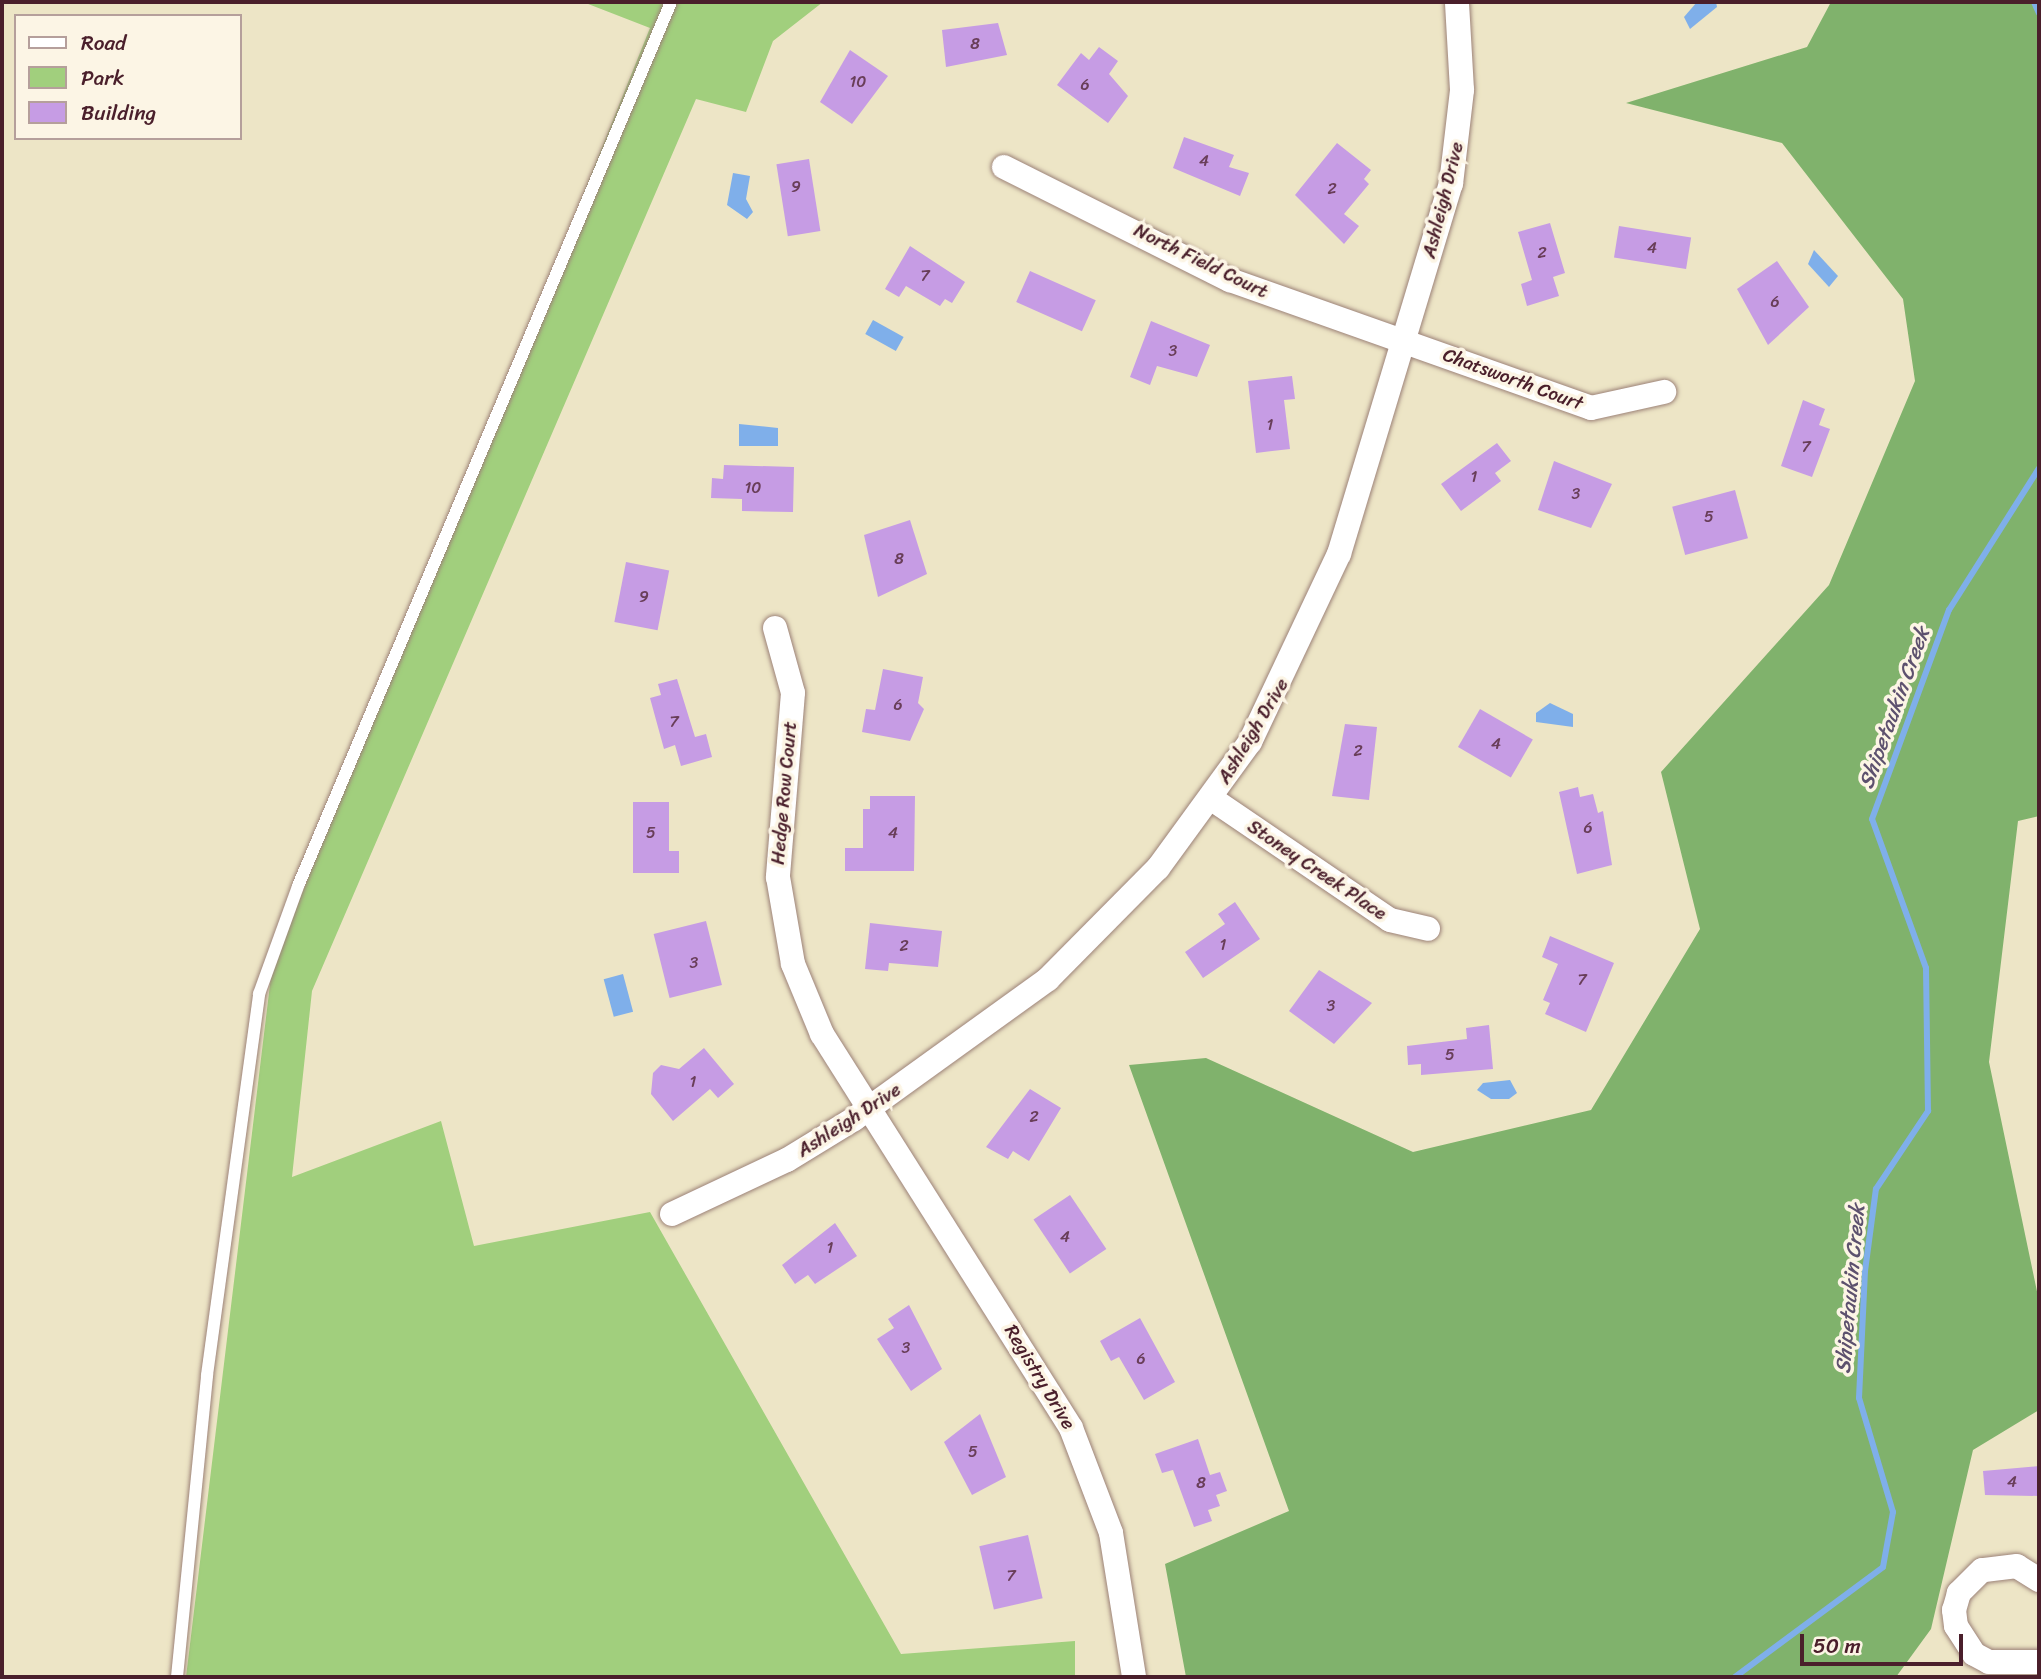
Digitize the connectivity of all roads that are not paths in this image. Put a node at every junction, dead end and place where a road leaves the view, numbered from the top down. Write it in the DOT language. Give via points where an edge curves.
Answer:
graph roads {
  1 [pos="671,2"];
  2 [pos="1457,2"];
  3 [pos="1004,167"];
  4 [pos="1404,341"];
  5 [pos="1664,392"];
  6 [pos="775,628"];
  7 [pos="1212,799"];
  8 [pos="1428,929"];
  9 [pos="869,1109"];
  10 [pos="673,1214"];
  11 [pos="2039,1580"];
  12 [pos="2039,1662"];
  13 [pos="177,1677"];
  14 [pos="1134,1677"];
  1 -- 13 [label="lane" via="299,886 259,994 207,1375"];
  2 -- 4 [label="street, Ashleigh Drive" via="1459,133"];
  3 -- 4 [label="street, North Field Court" via="1230,280"];
  4 -- 5 [label="street, Chatsworth Court" via="1591,408"];
  4 -- 7 [label="street, Ashleigh Drive" via="1313,618 1250,742"];
  6 -- 9 [label="street, Hedge Row Court" via="793,693 778,832 782,921 806,1000"];
  7 -- 8 [label="street, Stoney Creek Place" via="1390,920"];
  7 -- 9 [label="street, Ashleigh Drive" via="1158,868 1048,979"];
  9 -- 10 [label="street, Ashleigh Drive" via="787,1160"];
  9 -- 14 [label="street, Registry Drive" via="1071,1428 1111,1533"];
  11 -- 12 [label="street" via="2017,1566 1982,1570 1959,1593 1954,1610 1963,1642 1974,1654 1989,1661"];
}
